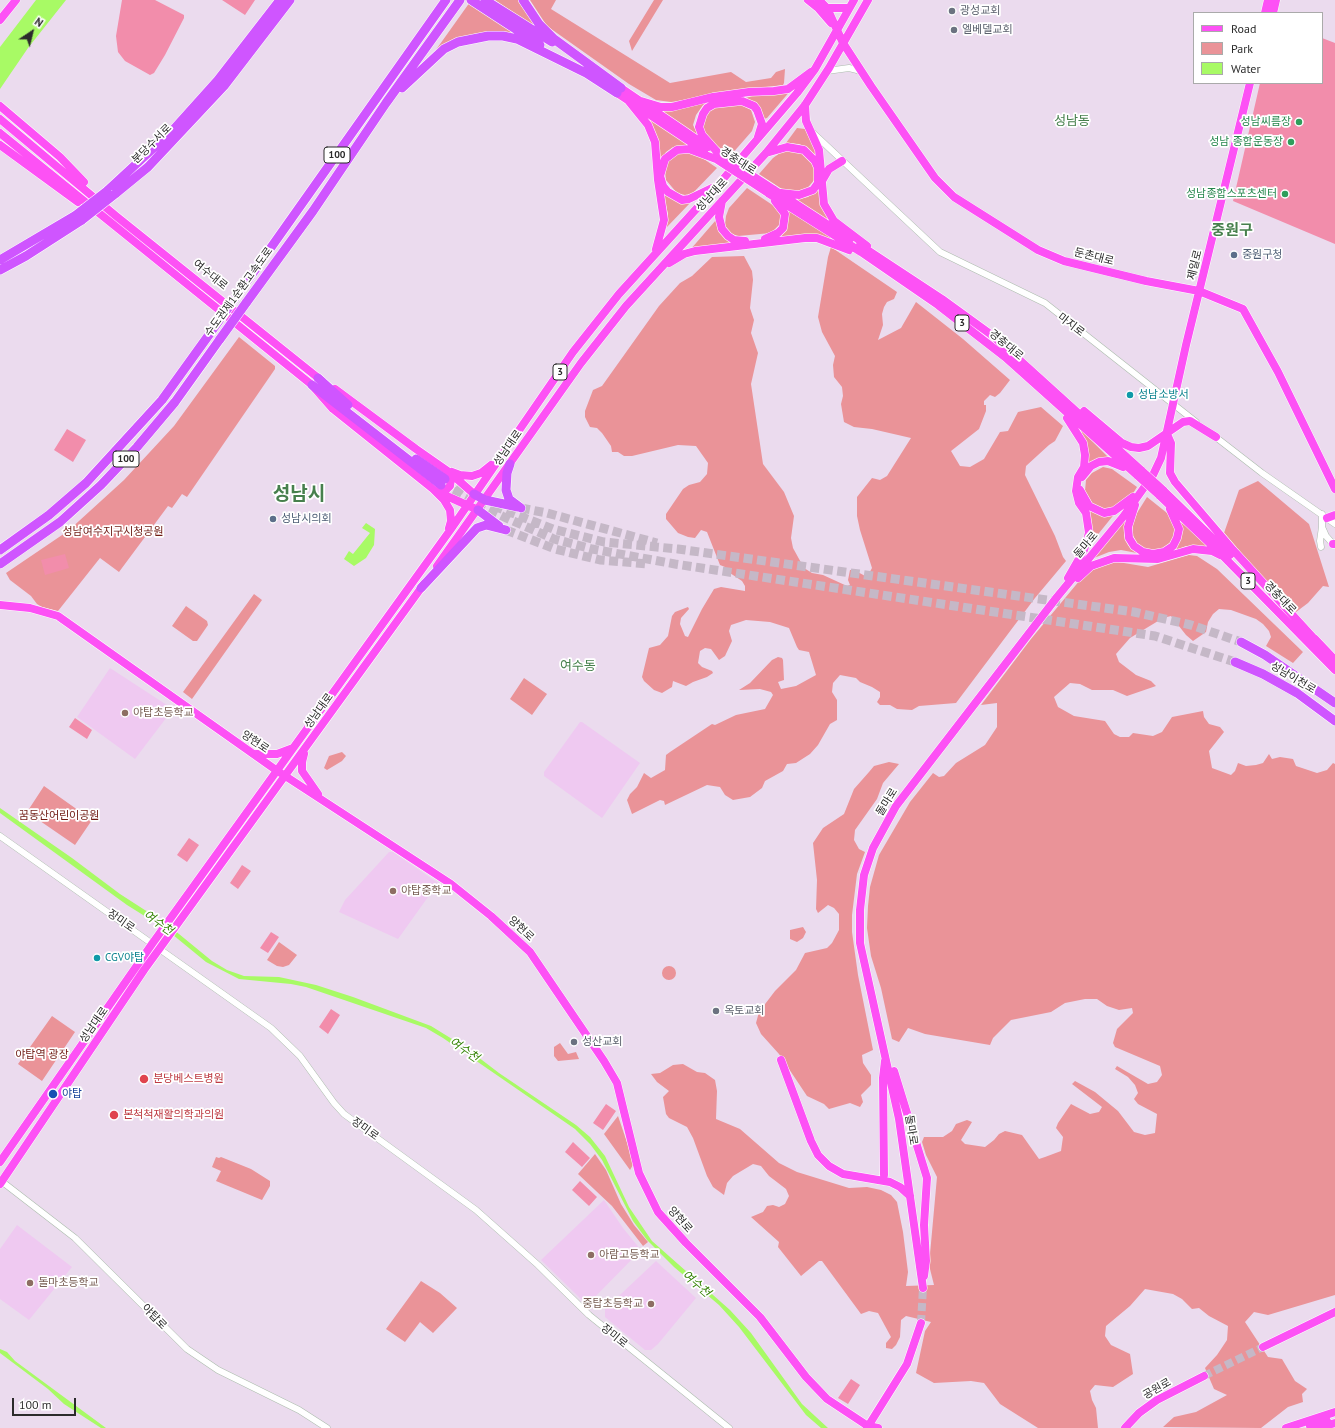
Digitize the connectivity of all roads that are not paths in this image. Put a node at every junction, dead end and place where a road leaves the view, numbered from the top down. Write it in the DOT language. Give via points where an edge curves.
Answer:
graph roads {
  1 [pos="16,0"];
  2 [pos="280,0"];
  3 [pos="290,0"];
  4 [pos="445,0"];
  5 [pos="460,0"];
  6 [pos="471,0"];
  7 [pos="485,0"];
  8 [pos="523,0"];
  9 [pos="808,0"];
  10 [pos="819,0"];
  11 [pos="854,0"];
  12 [pos="868,0"];
  13 [pos="1265,0"];
  14 [pos="1268,0"];
  15 [pos="1276,0"];
  16 [pos="827,8"];
  17 [pos="850,8"];
  18 [pos="1262,12"];
  19 [pos="1265,12"];
  20 [pos="1273,12"];
  21 [pos="0,20"];
  22 [pos="837,30"];
  23 [pos="843,43"];
  24 [pos="815,69"];
  25 [pos="827,71"];
  26 [pos="861,71"];
  27 [pos="592,72"];
  28 [pos="1250,84"];
  29 [pos="619,90"];
  30 [pos="627,99"];
  31 [pos="641,101"];
  32 [pos="386,103"];
  33 [pos="805,105"];
  34 [pos="0,106"];
  35 [pos="0,119"];
  36 [pos="809,129"];
  37 [pos="0,133"];
  38 [pos="757,141"];
  39 [pos="0,145"];
  40 [pos="766,153"];
  41 [pos="718,156"];
  42 [pos="842,161"];
  43 [pos="821,182"];
  44 [pos="718,185"];
  45 [pos="771,191"];
  46 [pos="111,193"];
  47 [pos="722,201"];
  48 [pos="116,216"];
  49 [pos="79,217"];
  50 [pos="111,223"];
  51 [pos="653,256"];
  52 [pos="0,260"];
  53 [pos="0,270"];
  54 [pos="655,273"];
  55 [pos="906,275"];
  56 [pos="1199,292"];
  57 [pos="938,305"];
  58 [pos="315,381"];
  59 [pos="1053,390"];
  60 [pos="1057,405"];
  61 [pos="1174,405"];
  62 [pos="1167,434"];
  63 [pos="1216,437"];
  64 [pos="499,458"];
  65 [pos="510,464"];
  66 [pos="445,468"];
  67 [pos="1140,474"];
  68 [pos="439,484"];
  69 [pos="1335,489"];
  70 [pos="1141,490"];
  71 [pos="1161,493"];
  72 [pos="474,494"];
  73 [pos="485,500"];
  74 [pos="468,505"];
  75 [pos="478,510"];
  76 [pos="1328,516"];
  77 [pos="1335,524"];
  78 [pos="1322,527"];
  79 [pos="447,534"];
  80 [pos="1335,545"];
  81 [pos="1,549"];
  82 [pos="0,564"];
  83 [pos="1232,565"];
  84 [pos="421,588"];
  85 [pos="1056,597"];
  86 [pos="0,605"];
  87 [pos="1241,642"];
  88 [pos="1318,642"];
  89 [pos="1335,660"];
  90 [pos="1235,662"];
  91 [pos="1335,670"];
  92 [pos="1335,703"];
  93 [pos="1335,721"];
  94 [pos="293,748"];
  95 [pos="306,748"];
  96 [pos="253,753"];
  97 [pos="276,770"];
  98 [pos="286,776"];
  99 [pos="320,798"];
  100 [pos="0,836"];
  101 [pos="152,944"];
  102 [pos="159,949"];
  103 [pos="886,1052"];
  104 [pos="780,1060"];
  105 [pos="0,1162"];
  106 [pos="884,1175"];
  107 [pos="1,1182"];
  108 [pos="910,1196"];
  109 [pos="1335,1312"];
  110 [pos="921,1323"];
  111 [pos="1264,1347"];
  112 [pos="1204,1376"];
  113 [pos="1335,1412"];
  114 [pos="1335,1418"];
  115 [pos="1335,1423"];
  116 [pos="1304,1426"];
  117 [pos="868,1427"];
  118 [pos="1126,1427"];
  119 [pos="327,1428"];
  120 [pos="729,1428"];
  121 [pos="878,1428"];
  122 [pos="1286,1428"];
  123 [pos="1319,1428"];
  1 -- 21 [label="main road"];
  2 -- 46 [label="highway, 분당수서로" via="218,80"];
  3 -- 46 [label="highway, 분당수서로" via="224,86 148,167"];
  4 -- 81 [label="highway, 수도권제1순환고속도로 / 100, bridge" via="162,400 86,483 49,515"];
  5 -- 32 [label="highway, 수도권제1순환고속도로 / 100"];
  6 -- 27 [label="highway"];
  7 -- 27 [label="highway"];
  8 -- 27 [label="highway" via="539,24"];
  9 -- 22 [label="main road, 둔촌대로"];
  10 -- 16 [label="main road, 둔촌대로"];
  11 -- 17 [label="main road, 성남대로 / 3"];
  12 -- 23 [label="main road, 성남대로 / 3"];
  13 -- 18 [label="main road"];
  14 -- 19 [label="main road"];
  15 -- 20 [label="main road"];
  16 -- 17 [label="main road"];
  16 -- 22 [label="main road, 둔촌대로"];
  17 -- 22 [label="main road, 성남대로 / 3"];
  22 -- 23 [label="main road, 둔촌대로"];
  22 -- 24 [label="main road, 성남대로 / 3"];
  23 -- 25 [label="main road, 성남대로 / 3"];
  23 -- 26 [label="main road, 둔촌대로"];
  24 -- 31 [label="main road" via="788,88 774,91 713,97 672,107 661,107"];
  24 -- 38 [label="main road, 성남대로 / 3"];
  25 -- 26 [label="street" via="849,68"];
  25 -- 33 [label="main road, 성남대로 / 3"];
  26 -- 56 [label="main road, 둔촌대로" via="935,178 954,197 1038,250 1064,261"];
  27 -- 29 [label="highway"];
  27 -- 32 [label="highway" via="517,39 502,36 475,37 444,49"];
  28 -- 56 [label="main road, 제일로"];
  29 -- 30 [label="main road, 경충대로"];
  29 -- 31 [label="main road, 경충대로"];
  30 -- 41 [label="main road, 경충대로"];
  30 -- 51 [label="main road" via="648,125 655,142 664,220 660,241"];
  31 -- 41 [label="main road, 경충대로"];
  32 -- 82 [label="highway, 수도권제1순환고속도로 / 100, bridge" via="313,211 175,402 101,485 60,522"];
  33 -- 36 [label="main road"];
  33 -- 40 [label="main road, 성남대로 / 3"];
  34 -- 48 [label="main road" via="60,157"];
  35 -- 48 [label="main road, 여수대로"];
  36 -- 42 [label="street, 마지로"];
  36 -- 43 [label="main road" via="819,150"];
  37 -- 50 [label="main road, 여수대로"];
  38 -- 41 [label="main road" via="762,124 758,110 754,106 742,101 714,104 703,114 700,127 702,135"];
  38 -- 44 [label="main road, 성남대로 / 3"];
  39 -- 50 [label="main road" via="60,190"];
  40 -- 45 [label="main road" via="787,147 800,149 810,155 818,168 818,183 806,194"];
  40 -- 47 [label="main road, 성남대로 / 3"];
  41 -- 44 [label="main road" via="689,149 677,150 665,159 660,176 668,192 682,200"];
  41 -- 45 [label="main road, 경충대로 / 3, bridge"];
  42 -- 43 [label="main road" via="829,169"];
  42 -- 61 [label="street, 마지로" via="940,252 1045,303"];
  43 -- 55 [label="main road" via="824,204 834,221"];
  44 -- 51 [label="main road, 성남대로 / 3"];
  45 -- 47 [label="main road" via="785,214 785,221 783,228 770,238 741,241 728,236 722,230 719,217"];
  45 -- 55 [label="main road, 경충대로 / 3"];
  45 -- 57 [label="main road, 경충대로 / 3"];
  46 -- 49 [label="highway, 분당수서로, bridge"];
  47 -- 54 [label="main road, 성남대로 / 3"];
  48 -- 58 [label="main road, 여수대로"];
  49 -- 52 [label="highway, 분당수서로"];
  49 -- 53 [label="highway, 분당수서로" via="26,256"];
  50 -- 58 [label="main road, 여수대로"];
  51 -- 64 [label="main road, 성남대로 / 3" via="573,352"];
  54 -- 57 [label="main road" via="674,259 695,251 817,238 844,247"];
  54 -- 65 [label="main road, 성남대로 / 3" via="581,363"];
  55 -- 59 [label="main road, 경충대로 / 3" via="992,336"];
  56 -- 61 [label="main road, 제일로"];
  56 -- 69 [label="main road, 둔촌대로" via="1243,309 1278,372"];
  57 -- 60 [label="main road, 경충대로 / 3" via="1005,357"];
  58 -- 66 [label="main road"];
  58 -- 68 [label="highway, 여수대로"];
  59 -- 62 [label="main road" via="1070,400 1131,448 1148,446"];
  59 -- 67 [label="main road, 경충대로 / 3"];
  60 -- 67 [label="main road, 경충대로 / 3"];
  60 -- 85 [label="main road" via="1083,443 1084,467 1078,477 1076,491 1087,518 1089,533 1084,550"];
  61 -- 62 [label="main road, 돌마로"];
  61 -- 63 [label="street, 마지로"];
  62 -- 63 [label="main road" via="1183,422 1190,421"];
  62 -- 70 [label="main road, 돌마로" via="1161,458 1153,475"];
  62 -- 88 [label="main road" via="1171,443 1170,473 1175,482 1233,550"];
  63 -- 76 [label="street, 마지로" via="1262,473"];
  64 -- 66 [label="main road" via="472,476 460,475"];
  64 -- 72 [label="main road, 성남대로 / 3"];
  65 -- 73 [label="main road, 성남대로 / 3"];
  65 -- 73 [label="highway" via="506,490 509,498 521,508"];
  66 -- 68 [label="main road" via="450,477 450,486 445,491"];
  66 -- 72 [label="main road"];
  67 -- 70 [label="main road" via="1108,461 1099,462 1081,479 1080,489 1089,506 1104,513 1114,511"];
  67 -- 71 [label="main road, 경충대로 / 3, bridge"];
  68 -- 74 [label="main road"];
  68 -- 79 [label="main road" via="450,510 451,522"];
  70 -- 71 [label="main road" via="1130,517 1129,538 1134,546 1143,552 1153,554 1164,552 1173,546 1177,538 1178,529 1172,511"];
  70 -- 85 [label="main road, 돌마로" via="1109,535"];
  71 -- 83 [label="main road, 경충대로 / 3"];
  71 -- 88 [label="main road, 경충대로 / 3"];
  72 -- 73 [label="highway"];
  72 -- 74 [label="main road, 성남대로 / 3"];
  73 -- 75 [label="main road, 성남대로 / 3"];
  74 -- 75 [label="main road"];
  74 -- 79 [label="main road, 성남대로"];
  75 -- 84 [label="main road, 성남대로"];
  75 -- 84 [label="highway" via="506,530 486,525 472,531"];
  76 -- 77 [label="street, 마지로"];
  76 -- 78 [label="street"];
  78 -- 80 [label="street" via="1326,536"];
  78 -- 80 [label="street" via="1321,547 1325,541"];
  79 -- 94 [label="main road, 성남대로"];
  83 -- 85 [label="main road" via="1212,551 1193,549 1158,559 1114,558 1091,566"];
  83 -- 91 [label="main road, 경충대로 / 3"];
  84 -- 95 [label="main road, 성남대로"];
  85 -- 103 [label="main road, 돌마로" via="896,806 873,848 861,892 860,943"];
  86 -- 96 [label="main road, 양현로" via="30,608 58,616"];
  87 -- 92 [label="highway, 성남이천로" via="1265,655"];
  88 -- 89 [label="main road, 경충대로 / 3"];
  90 -- 93 [label="highway, 성남이천로" via="1297,693"];
  94 -- 96 [label="main road" via="272,754"];
  94 -- 97 [label="main road, 성남대로"];
  95 -- 98 [label="main road, 성남대로"];
  95 -- 99 [label="main road" via="302,771"];
  96 -- 97 [label="main road, 양현로"];
  97 -- 98 [label="main road, 양현로"];
  97 -- 101 [label="main road, 성남대로"];
  98 -- 99 [label="main road, 양현로"];
  98 -- 102 [label="main road, 성남대로"];
  99 -- 117 [label="main road, 양현로" via="451,884 491,916 534,956 617,1083 639,1173 658,1212 755,1311 806,1377 827,1399"];
  100 -- 101 [label="street, 장미로"];
  101 -- 102 [label="street, 장미로"];
  101 -- 105 [label="main road, 성남대로"];
  102 -- 107 [label="main road, 성남대로"];
  102 -- 120 [label="street, 장미로" via="271,1028 300,1056 344,1114 476,1210 589,1315"];
  103 -- 106 [label="main road" via="883,1078"];
  103 -- 108 [label="main road, 돌마로"];
  103 -- 108 [label="main road, 돌마로" via="904,1100 927,1178 924,1225 926,1261 923,1288"];
  104 -- 108 [label="main road" via="811,1141 824,1160 843,1174 890,1182"];
  107 -- 119 [label="street, 야탑로" via="75,1238 178,1341 202,1360 299,1410"];
  109 -- 111 [label="main road"];
  110 -- 117 [label="main road" via="907,1364"];
  112 -- 118 [label="main road, 공원로" via="1157,1400 1139,1413"];
  113 -- 116 [label="main road"];
  114 -- 116 [label="main road"];
  115 -- 123 [label="main road"];
  116 -- 122 [label="main road"];
  117 -- 121 [label="main road"];
}
